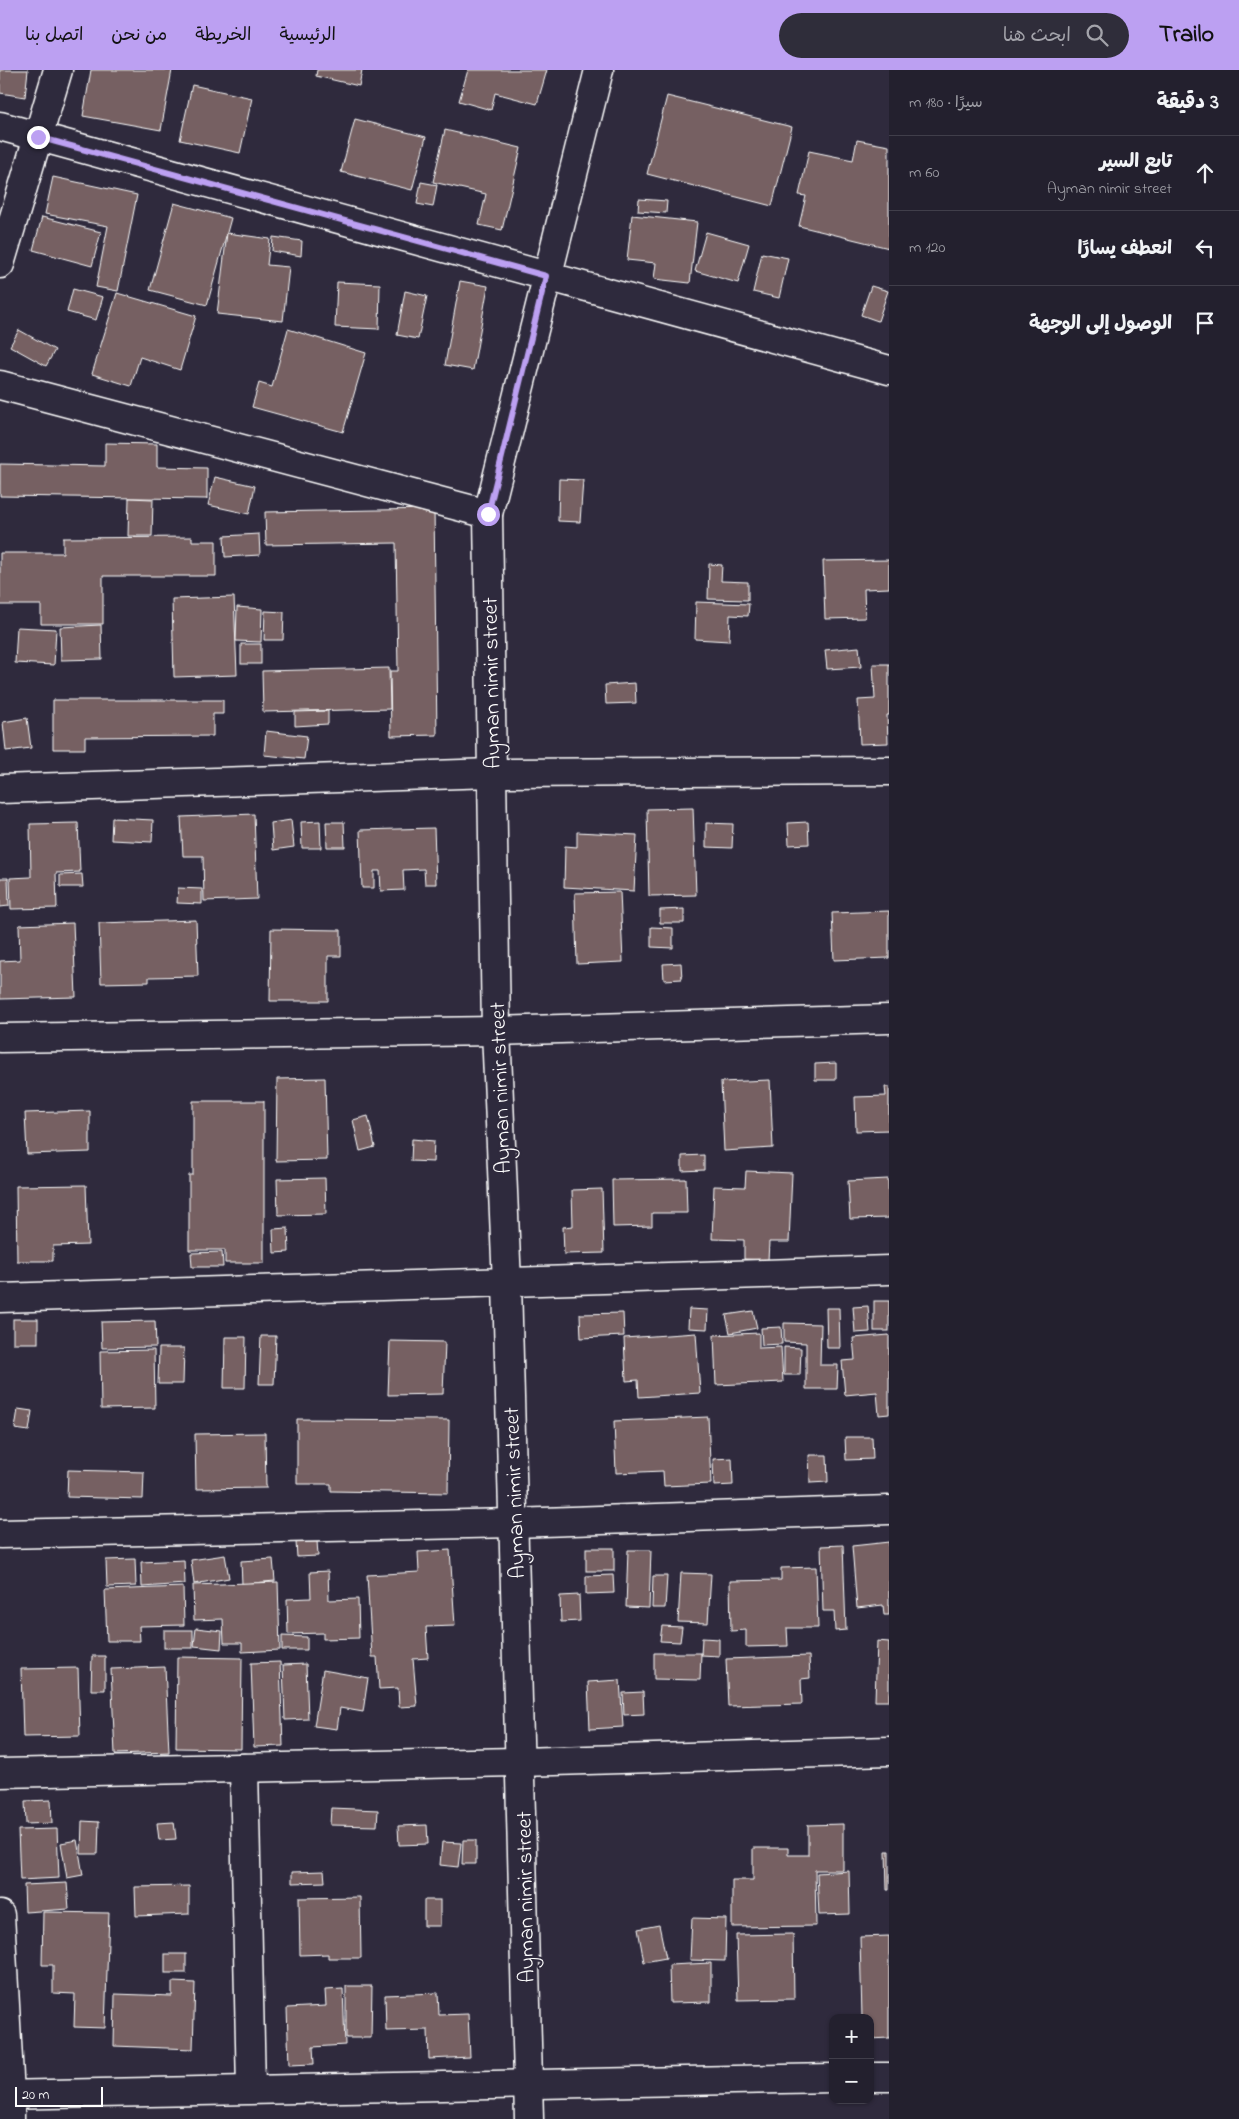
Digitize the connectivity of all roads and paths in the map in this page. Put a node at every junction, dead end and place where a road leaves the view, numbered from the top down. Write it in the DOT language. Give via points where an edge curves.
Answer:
graph roads {
  1 [pos="58,70"];
  2 [pos="599,70"];
  3 [pos="0,126"];
  4 [pos="38,137"];
  5 [pos="0,264"];
  6 [pos="546,276"];
  7 [pos="889,370"];
  8 [pos="0,385"];
  9 [pos="488,514"];
  10 [pos="889,771"];
  11 [pos="492,773"];
  12 [pos="0,789"];
  13 [pos="889,1019"];
  14 [pos="496,1031"];
  15 [pos="0,1038"];
  16 [pos="889,1270"];
  17 [pos="507,1283"];
  18 [pos="0,1298"];
  19 [pos="889,1510"];
  20 [pos="514,1523"];
  21 [pos="0,1534"];
  22 [pos="889,1751"];
  23 [pos="521,1762"];
  24 [pos="244,1768"];
  25 [pos="0,1773"];
  26 [pos="0,1915"];
  27 [pos="874,2077"];
  28 [pos="889,2077"];
  29 [pos="829,2078"];
  30 [pos="528,2082"];
  31 [pos="250,2089"];
  32 [pos="7,2103"];
  33 [pos="529,2119"];
  1 -- 4 [label="street"];
  2 -- 6 [label="street, Ayman nimir street"];
  3 -- 4 [label="street"];
  4 -- 5 [label="street"];
  4 -- 6 [label="street"];
  6 -- 7 [label="street"];
  6 -- 9 [label="street, Ayman nimir street"];
  8 -- 9 [label="street"];
  9 -- 11 [label="street, Ayman nimir street"];
  10 -- 11 [label="street"];
  11 -- 12 [label="street"];
  11 -- 14 [label="street, Ayman nimir street"];
  13 -- 14 [label="street"];
  14 -- 15 [label="street"];
  14 -- 17 [label="street, Ayman nimir street"];
  16 -- 17 [label="street"];
  17 -- 18 [label="street"];
  17 -- 20 [label="street, Ayman nimir street"];
  19 -- 20 [label="street"];
  20 -- 21 [label="street"];
  20 -- 23 [label="street, Ayman nimir street"];
  22 -- 23 [label="street"];
  23 -- 24 [label="street"];
  23 -- 30 [label="street, Ayman nimir street"];
  24 -- 25 [label="street"];
  24 -- 31 [label="street"];
  26 -- 32 [label="street"];
  27 -- 28 [label="street"];
  29 -- 30 [label="street"];
  30 -- 31 [label="street"];
  30 -- 33 [label="street, Ayman nimir street"];
  31 -- 32 [label="street"];
}
